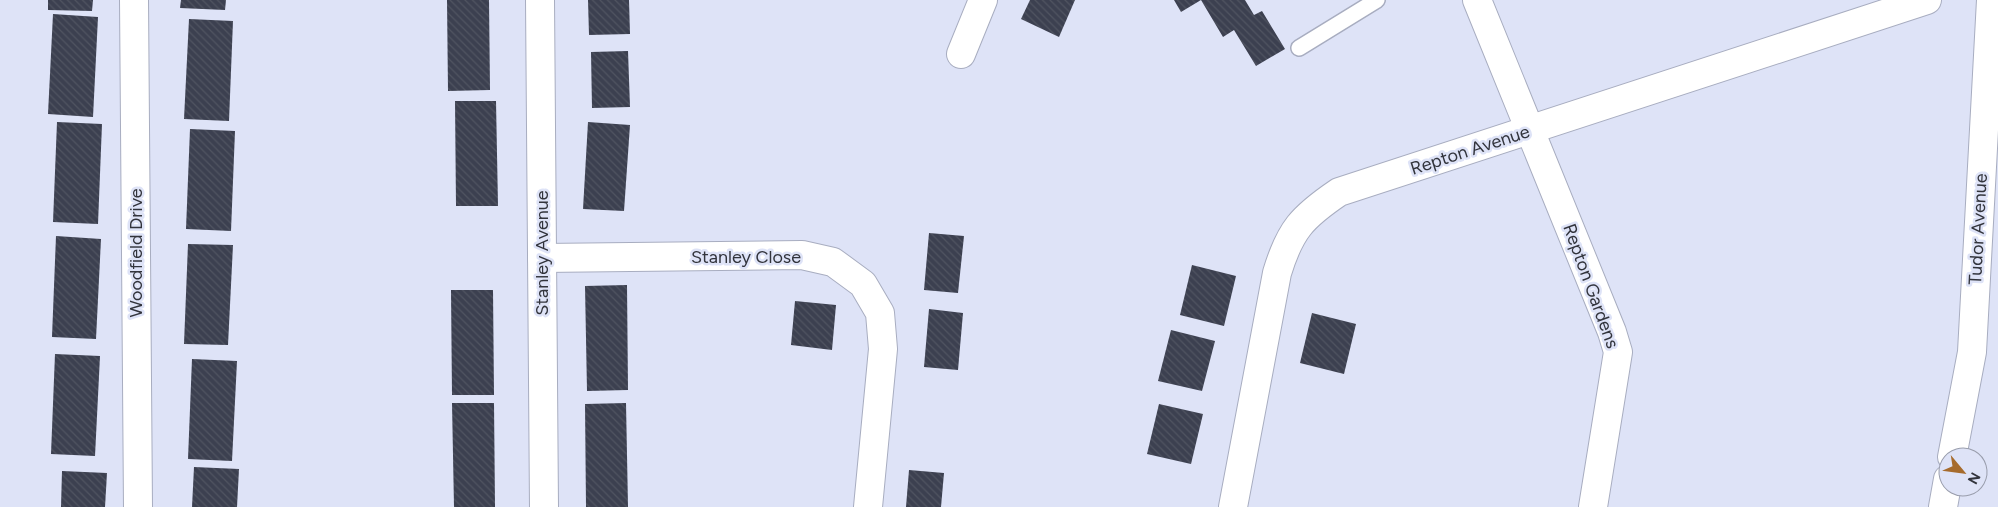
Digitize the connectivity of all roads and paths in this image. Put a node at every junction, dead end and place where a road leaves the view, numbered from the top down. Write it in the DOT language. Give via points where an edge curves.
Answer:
graph roads {
  1 [pos="134,0"];
  2 [pos="540,0"];
  3 [pos="983,0"];
  4 [pos="1377,0"];
  5 [pos="1476,0"];
  6 [pos="1927,0"];
  7 [pos="1991,0"];
  8 [pos="1299,48"];
  9 [pos="961,54"];
  10 [pos="1530,130"];
  11 [pos="542,258"];
  12 [pos="1954,447"];
  13 [pos="138,507"];
  14 [pos="544,507"];
  15 [pos="868,507"];
  16 [pos="1233,507"];
  17 [pos="1593,507"];
  1 -- 13 [label="street, Woodfield Drive"];
  2 -- 11 [label="street, Stanley Avenue"];
  3 -- 9 [label="street"];
  4 -- 8 [label="lane"];
  5 -- 10 [label="street, Repton Gardens"];
  6 -- 10 [label="street, Repton Avenue"];
  7 -- 12 [label="street, Tudor Avenue" via="1972,352"];
  10 -- 16 [label="street, Repton Avenue" via="1339,192 1314,209 1295,229 1284,249 1278,273"];
  10 -- 17 [label="street, Repton Gardens" via="1618,352"];
  11 -- 14 [label="street, Stanley Avenue"];
  11 -- 15 [label="street, Stanley Close" via="802,255 833,262 863,284 880,313 883,349"];
}
